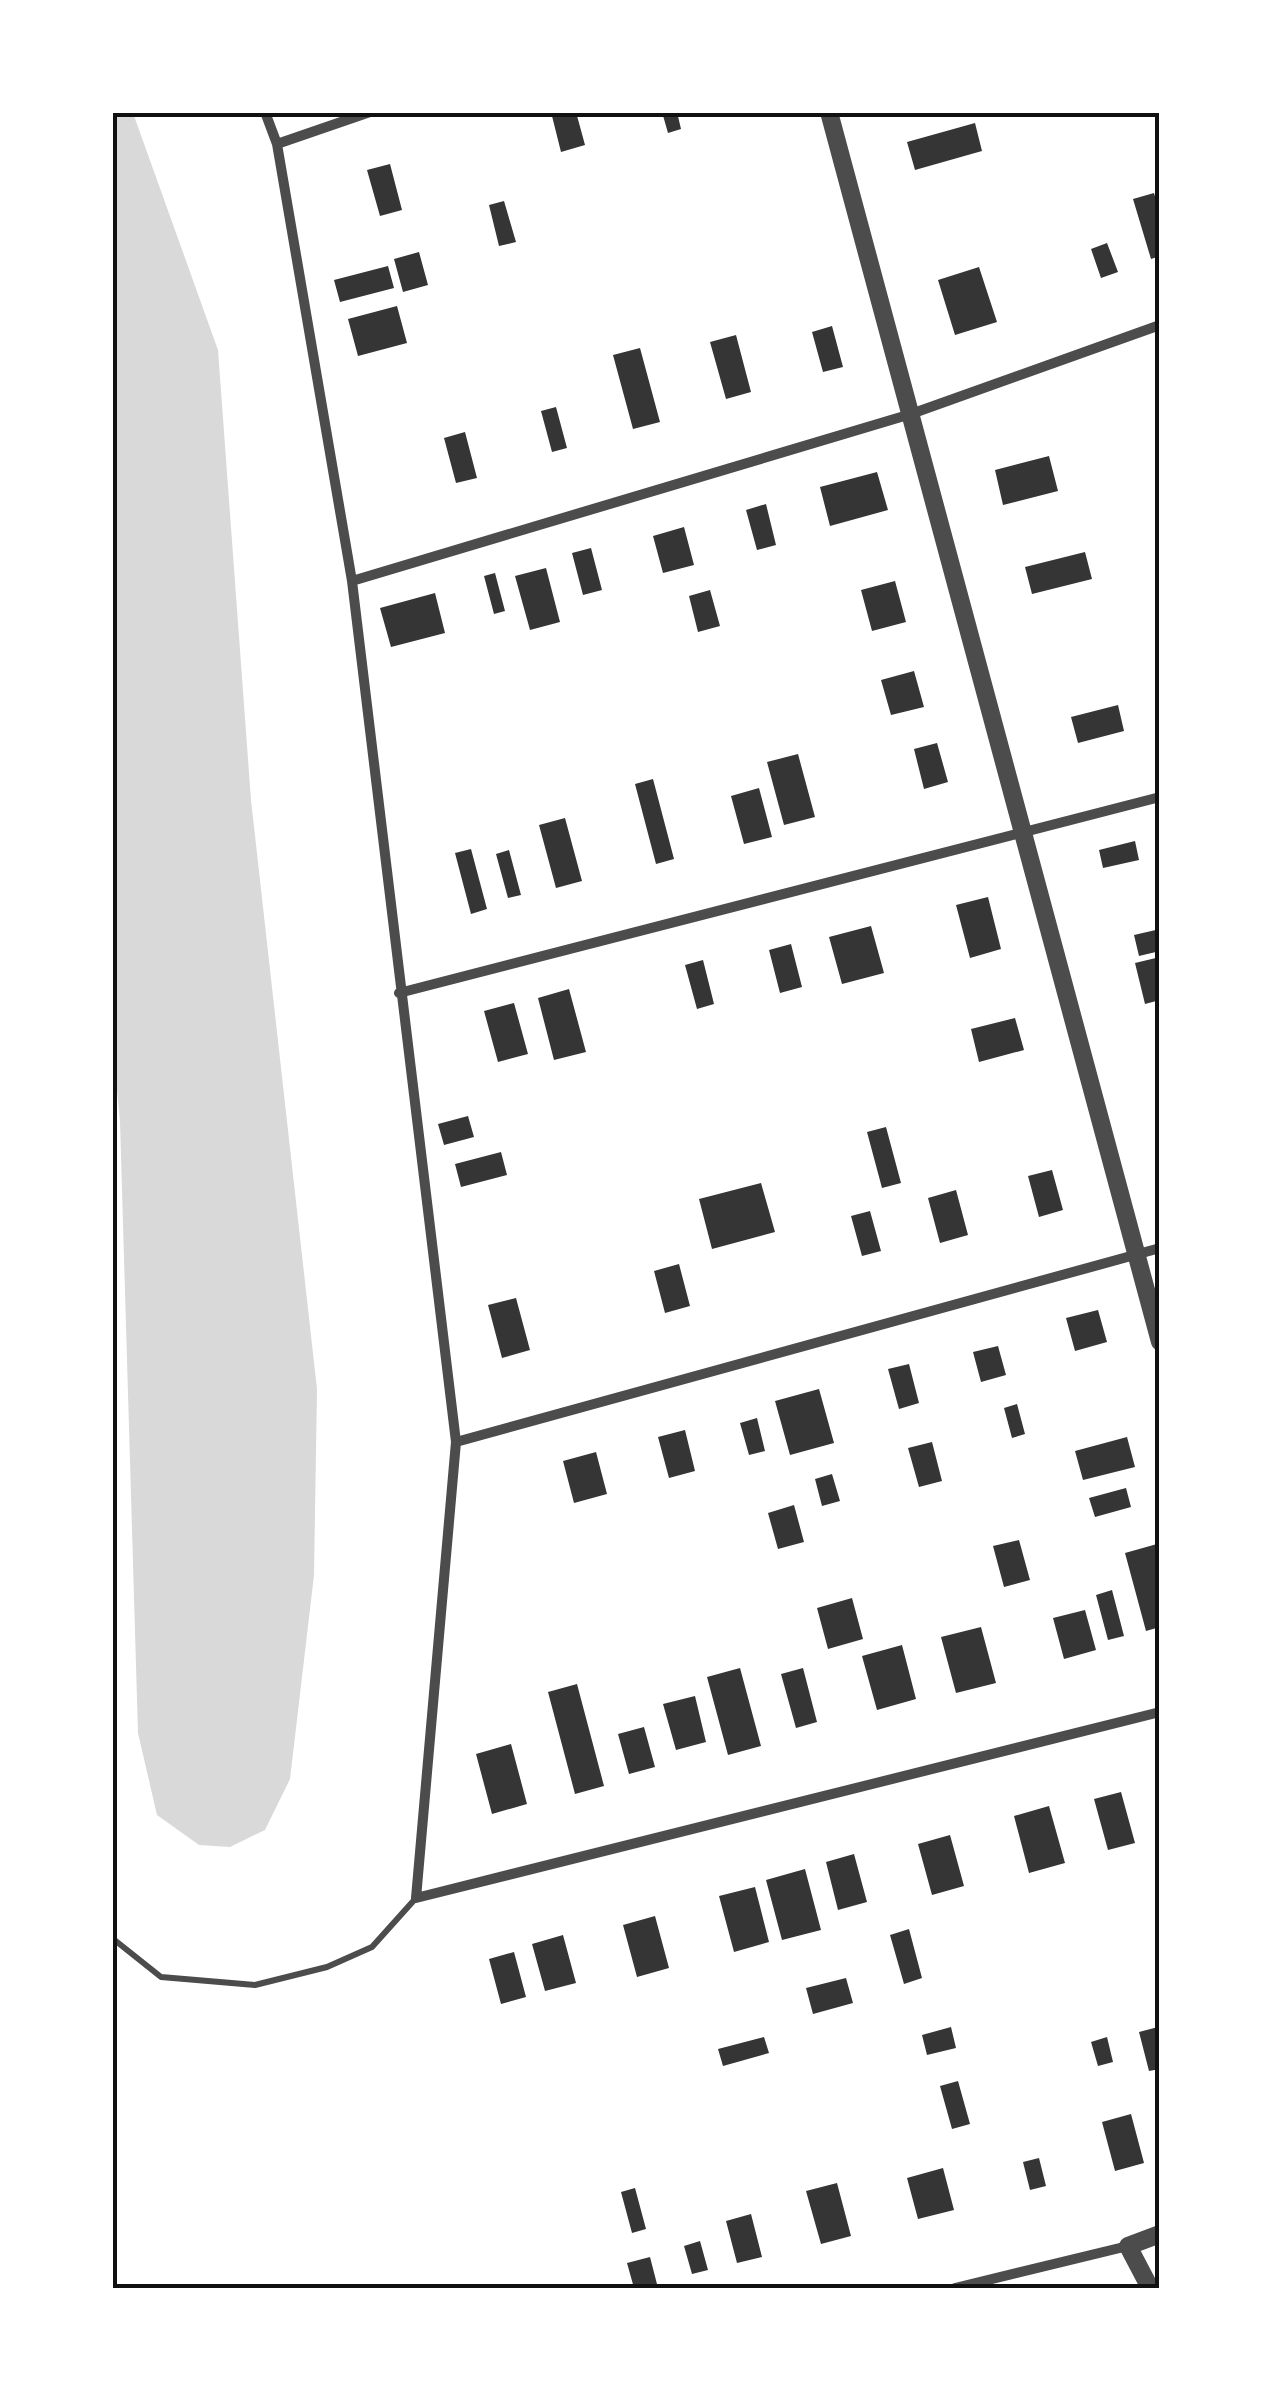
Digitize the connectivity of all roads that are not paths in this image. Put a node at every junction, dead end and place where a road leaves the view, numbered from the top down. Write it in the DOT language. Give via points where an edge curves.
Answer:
graph roads {
  1 [pos="265,112"];
  2 [pos="370,112"];
  3 [pos="829,112"];
  4 [pos="277,144"];
  5 [pos="1160,324"];
  6 [pos="911,414"];
  7 [pos="352,581"];
  8 [pos="1160,798"];
  9 [pos="1021,836"];
  10 [pos="399,993"];
  11 [pos="1160,1248"];
  12 [pos="1134,1254"];
  13 [pos="1160,1342"];
  14 [pos="456,1442"];
  15 [pos="1160,1712"];
  16 [pos="416,1898"];
  17 [pos="112,1938"];
  18 [pos="1160,2234"];
  19 [pos="1128,2246"];
  20 [pos="955,2288"];
  21 [pos="1150,2288"];
  1 -- 4 [label="street"];
  2 -- 4 [label="street"];
  3 -- 6 [label="street"];
  4 -- 7 [label="street"];
  5 -- 6 [label="street"];
  6 -- 7 [label="street"];
  6 -- 9 [label="street"];
  7 -- 10 [label="street"];
  8 -- 9 [label="street"];
  9 -- 10 [label="street"];
  9 -- 12 [label="street"];
  10 -- 14 [label="street"];
  11 -- 12 [label="street"];
  12 -- 13 [label="street"];
  12 -- 14 [label="street"];
  14 -- 16 [label="street"];
  15 -- 16 [label="street"];
  16 -- 17 [label="lane" via="372,1947 255,1984 161,1977"];
  18 -- 19 [label="street"];
  19 -- 20 [label="street"];
  19 -- 21 [label="street"];
}
